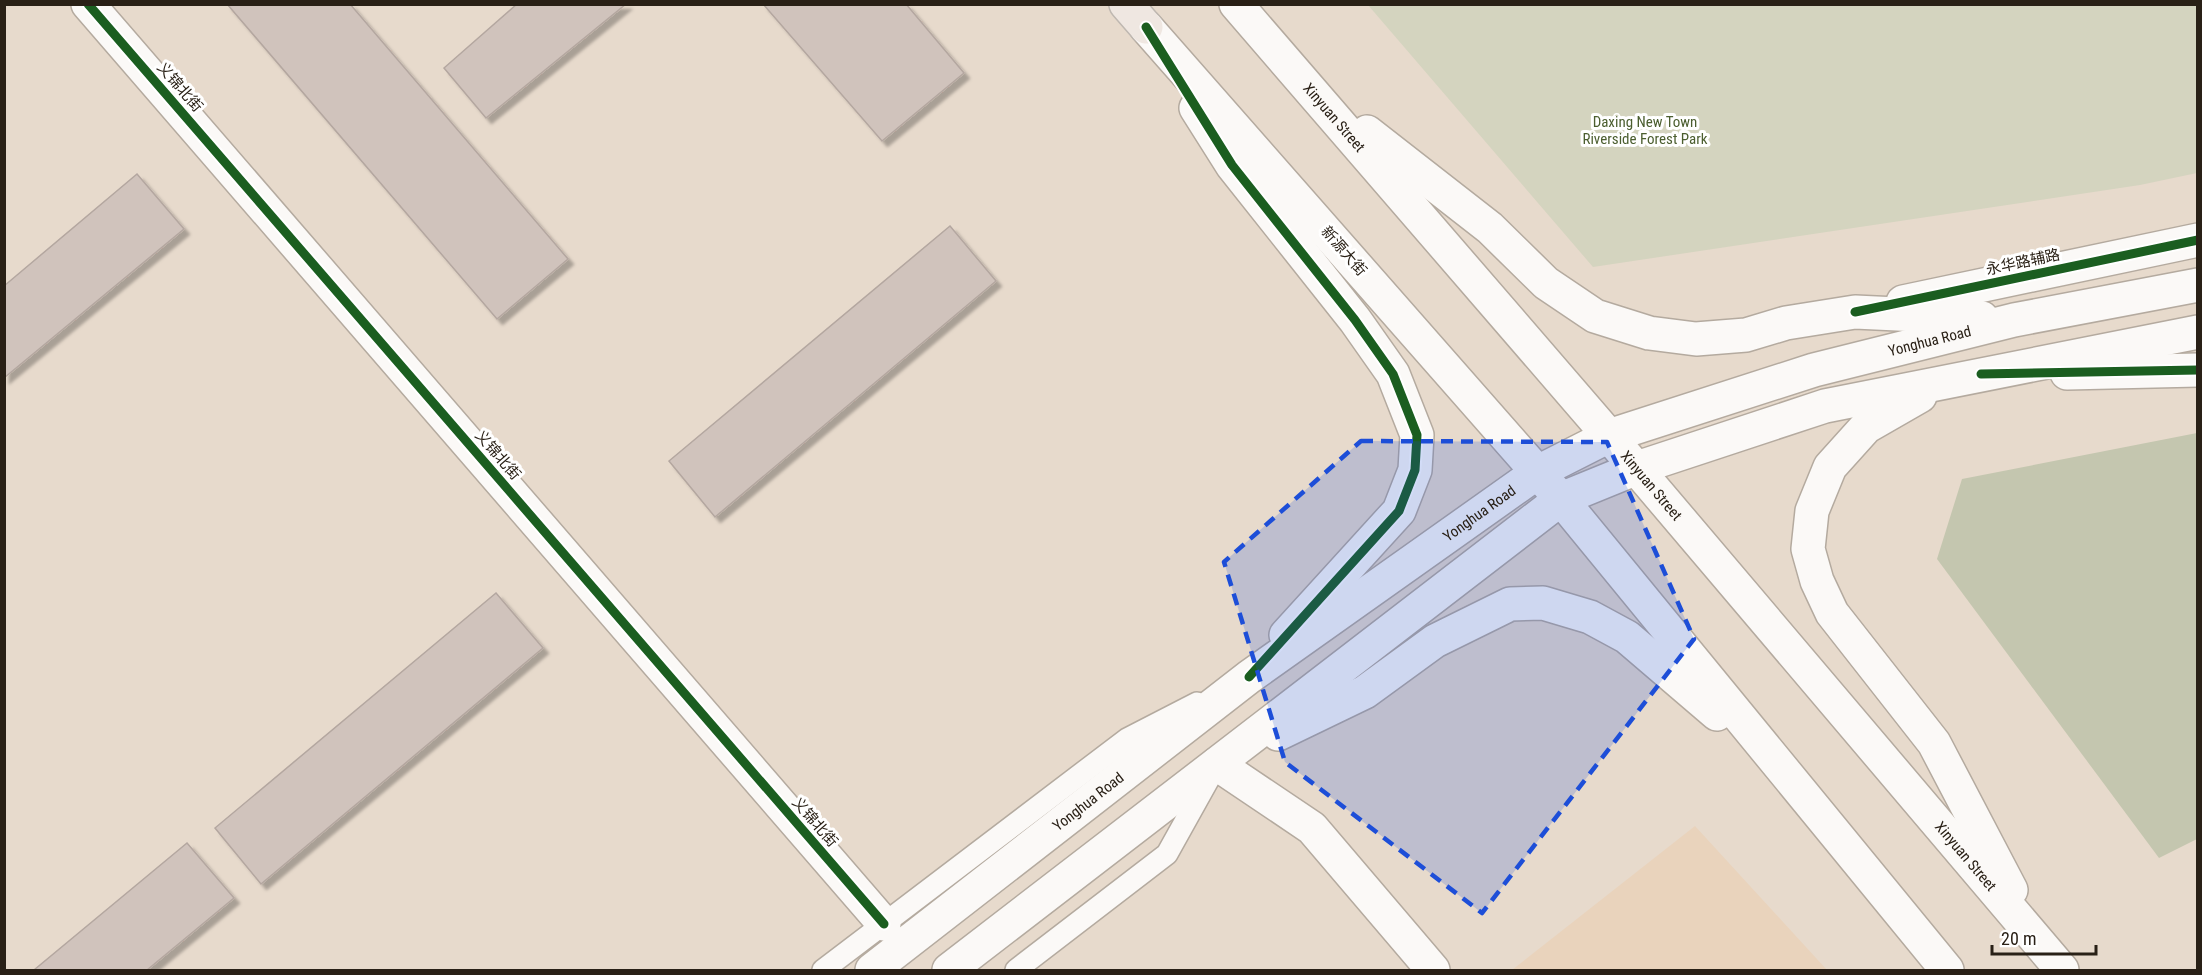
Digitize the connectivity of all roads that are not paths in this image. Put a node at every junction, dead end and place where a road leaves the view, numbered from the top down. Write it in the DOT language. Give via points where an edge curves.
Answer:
graph roads {
  1 [pos="88,4"];
  2 [pos="1236,4"];
  3 [pos="1136,16"];
  4 [pos="1311,89"];
  5 [pos="2198,240"];
  6 [pos="2198,285"];
  7 [pos="1855,312"];
  8 [pos="2014,320"];
  9 [pos="2198,332"];
  10 [pos="2198,370"];
  11 [pos="1981,374"];
  12 [pos="1609,436"];
  13 [pos="1636,468"];
  14 [pos="1538,472"];
  15 [pos="1561,499"];
  16 [pos="1248,676"];
  17 [pos="1217,764"];
  18 [pos="1783,771"];
  19 [pos="884,924"];
  20 [pos="2038,942"];
  21 [pos="823,970"];
  22 [pos="872,970"];
  23 [pos="950,970"];
  24 [pos="1016,970"];
  25 [pos="1433,970"];
  26 [pos="1947,970"];
  27 [pos="2062,970"];
  1 -- 19 [label="main road, 义锦北街"];
  2 -- 4 [label="main road, Xinyuan Street"];
  3 -- 14 [label="main road, 新源大街"];
  3 -- 16 [label="main road" via="1232,165 1393,374 1417,435 1415,470 1399,511"];
  4 -- 7 [label="main road" via="1490,228 1546,283 1595,316 1649,333 1696,339 1746,335 1786,323"];
  4 -- 12 [label="main road, Xinyuan Street"];
  5 -- 7 [label="main road, 永华路辅路"];
  6 -- 8 [label="main road, Yonghua Road"];
  7 -- 8 [label="main road"];
  8 -- 12 [label="main road, Yonghua Road" via="1814,370"];
  9 -- 11 [label="main road"];
  10 -- 11 [label="main road"];
  11 -- 13 [label="main road" via="1825,406"];
  11 -- 20 [label="main road" via="1923,395 1866,427 1830,467 1812,511 1808,549 1816,581 1832,613 1934,743"];
  12 -- 13 [label="main road, Xinyuan Street"];
  12 -- 14 [label="main road, Yonghua Road"];
  13 -- 15 [label="main road"];
  13 -- 20 [label="main road, Xinyuan Street"];
  14 -- 15 [label="main road, 新源大街"];
  14 -- 16 [label="main road, Yonghua Road"];
  15 -- 17 [label="main road"];
  15 -- 18 [label="main road"];
  16 -- 19 [label="lane" via="1127,739"];
  16 -- 22 [label="main road, Yonghua Road"];
  17 -- 18 [label="main road" via="1365,692 1435,641 1479,619 1510,604 1543,603 1590,617 1627,637"];
  17 -- 23 [label="main road"];
  17 -- 24 [label="lane" via="1167,854"];
  17 -- 25 [label="main road" via="1312,828"];
  18 -- 26 [label="main road"];
  19 -- 21 [label="lane"];
  20 -- 27 [label="main road, Xinyuan Street"];
}
